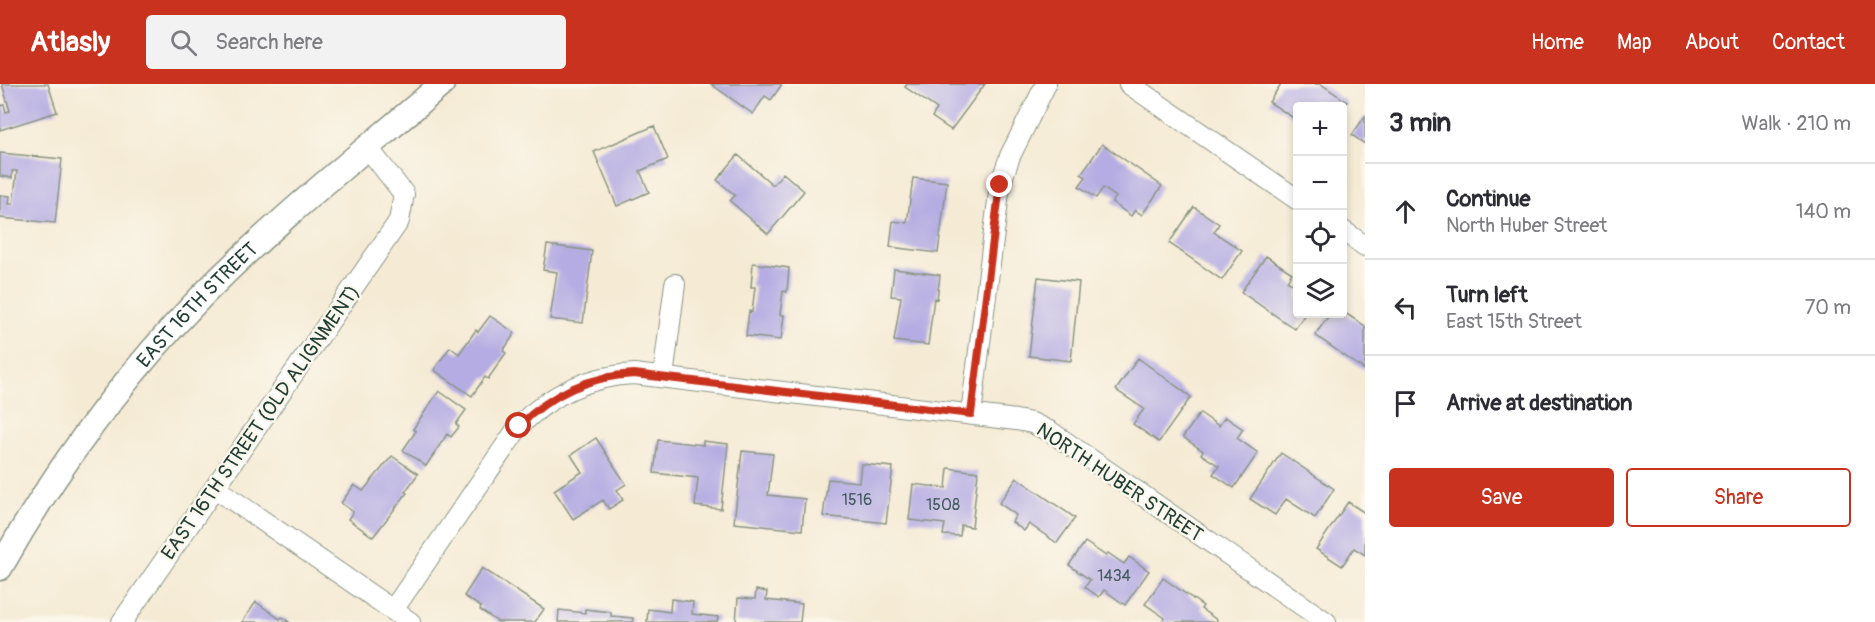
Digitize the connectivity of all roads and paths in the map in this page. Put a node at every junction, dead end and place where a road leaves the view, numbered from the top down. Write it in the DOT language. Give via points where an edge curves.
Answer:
graph roads {
  1 [pos="442,84"];
  2 [pos="1046,84"];
  3 [pos="1129,84"];
  4 [pos="368,148"];
  5 [pos="1293,197"];
  6 [pos="1347,234"];
  7 [pos="1365,246"];
  8 [pos="675,284"];
  9 [pos="663,377"];
  10 [pos="971,414"];
  11 [pos="215,488"];
  12 [pos="0,568"];
  13 [pos="393,610"];
  14 [pos="122,622"];
  15 [pos="410,622"];
  16 [pos="1326,622"];
  1 -- 4 [label="street, EAST 16TH STREET"];
  2 -- 10 [label="street" via="1000,185"];
  3 -- 5 [label="street"];
  4 -- 11 [label="street, EAST 16TH STREET (OLD ALIGNMENT)" via="404,194 399,221"];
  4 -- 12 [label="street, EAST 16TH STREET" via="244,256 161,341 72,453"];
  6 -- 7 [label="street"];
  8 -- 9 [label="street"];
  9 -- 10 [label="street, NORTH HUBER STREET"];
  9 -- 13 [label="street, NORTH HUBER STREET" via="634,374 602,378 561,393 534,411 519,426"];
  10 -- 16 [label="street, NORTH HUBER STREET" via="1032,423 1051,432"];
  11 -- 13 [label="street"];
  11 -- 14 [label="street, EAST 16TH STREET (OLD ALIGNMENT)"];
  13 -- 15 [label="street"];
}
